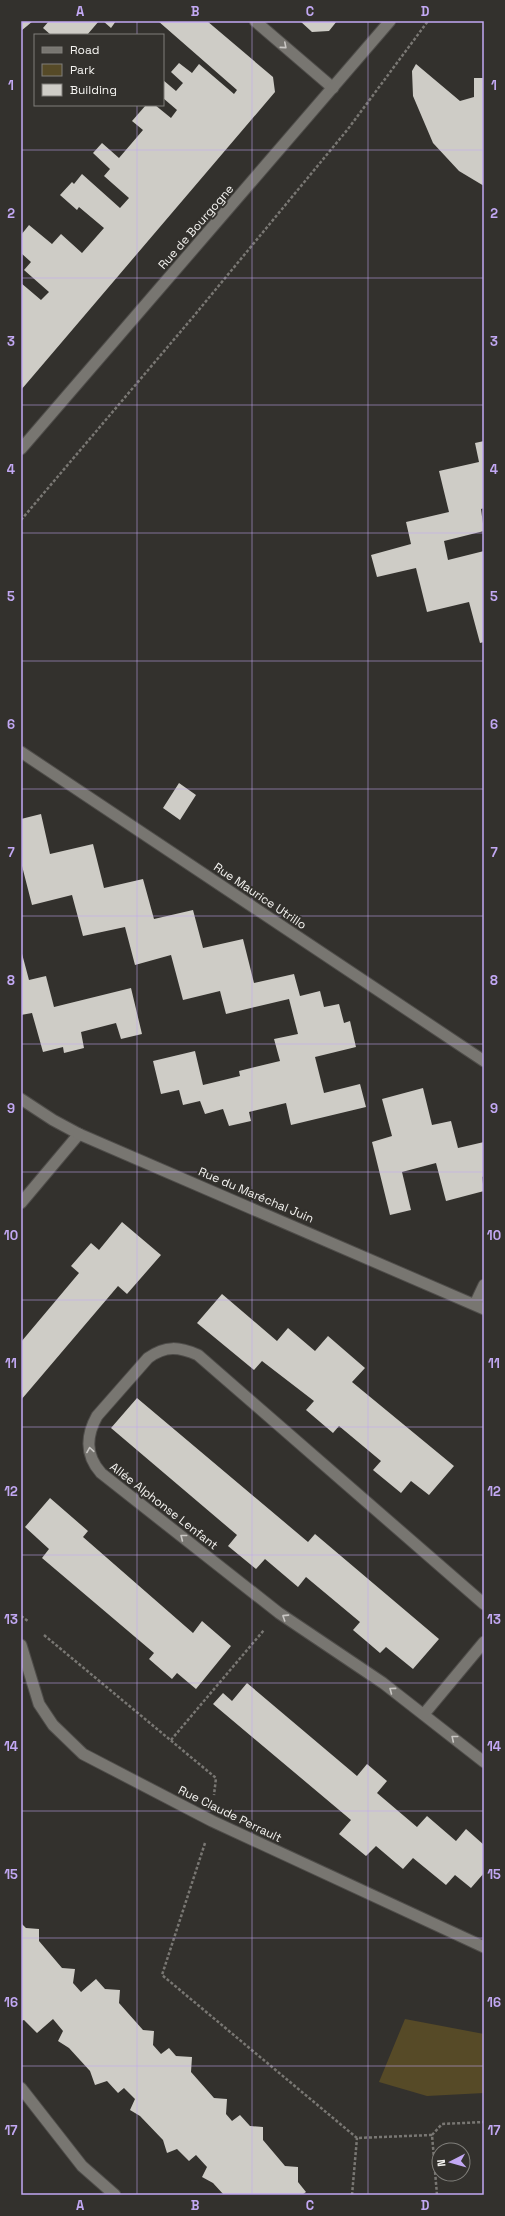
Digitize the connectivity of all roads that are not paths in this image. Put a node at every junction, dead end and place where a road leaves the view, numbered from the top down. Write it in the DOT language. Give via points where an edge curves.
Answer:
graph roads {
  1 [pos="254,21"];
  2 [pos="390,21"];
  3 [pos="333,88"];
  4 [pos="21,449"];
  5 [pos="21,752"];
  6 [pos="484,1061"];
  7 [pos="21,1099"];
  8 [pos="79,1134"];
  9 [pos="21,1203"];
  10 [pos="484,1285"];
  11 [pos="479,1307"];
  12 [pos="484,1604"];
  13 [pos="484,1642"];
  14 [pos="21,1645"];
  15 [pos="424,1714"];
  16 [pos="484,1762"];
  17 [pos="484,1947"];
  18 [pos="21,2088"];
  19 [pos="114,2195"];
  1 -- 3 [label="street, one-way"];
  2 -- 3 [label="street, Rue de Bourgogne"];
  3 -- 4 [label="street, Rue de Bourgogne"];
  5 -- 6 [label="street, Rue Maurice Utrillo"];
  7 -- 8 [label="street, Rue du Maréchal Juin"];
  8 -- 9 [label="street"];
  8 -- 11 [label="street, Rue du Maréchal Juin"];
  10 -- 11 [label="street"];
  15 -- 12 [label="street, Allée Alphonse Lenfant, one-way" via="279,1613 101,1473 93,1464 88,1446 91,1427 102,1410 148,1358 158,1351 170,1347 198,1355"];
  13 -- 15 [label="street"];
  14 -- 17 [label="street, Rue Claude Perrault" via="39,1704 53,1725 83,1754 212,1821"];
  16 -- 15 [label="street, one-way"];
  18 -- 19 [label="street" via="82,2166"];
}
